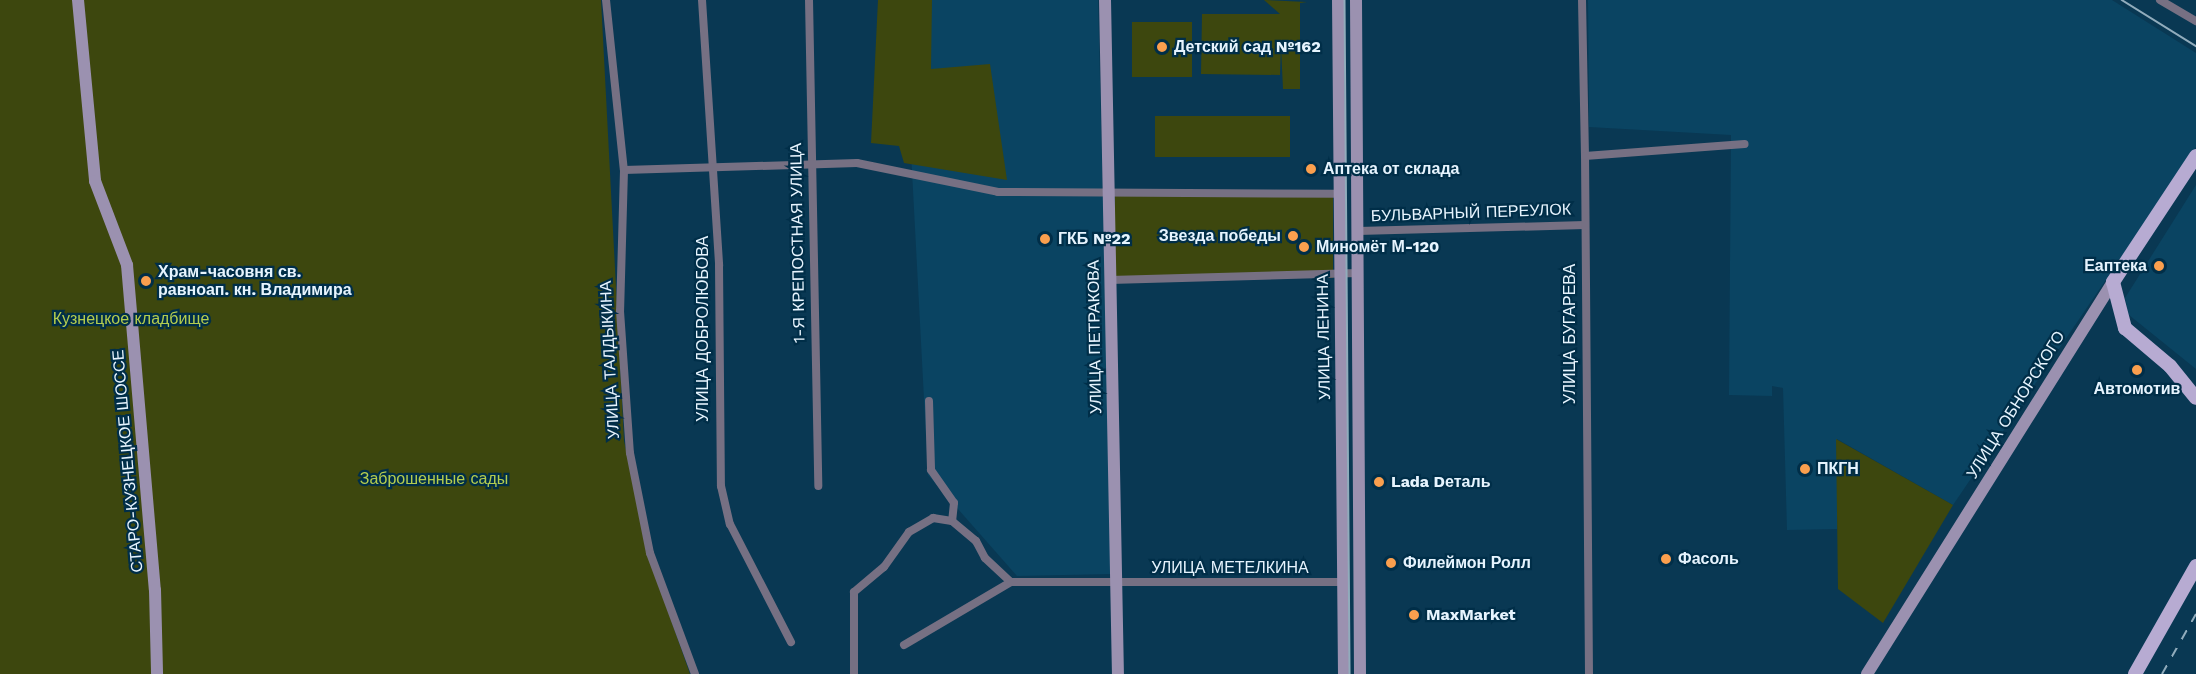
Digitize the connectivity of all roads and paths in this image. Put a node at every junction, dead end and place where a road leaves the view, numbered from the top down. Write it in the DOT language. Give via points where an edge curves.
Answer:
graph roads {
  1 [pos="78,0"];
  2 [pos="606,0"];
  3 [pos="702,0"];
  4 [pos="808,0"];
  5 [pos="1105,0"];
  6 [pos="1338,0"];
  7 [pos="1356,0"];
  8 [pos="1582,0"];
  9 [pos="2160,0"];
  10 [pos="2196,21"];
  11 [pos="1745,144"];
  12 [pos="1585,156"];
  13 [pos="2196,156"];
  14 [pos="813,164"];
  15 [pos="624,170"];
  16 [pos="715,171"];
  17 [pos="1109,192"];
  18 [pos="1340,194"];
  19 [pos="1585,225"];
  20 [pos="1358,231"];
  21 [pos="1339,273"];
  22 [pos="1358,273"];
  23 [pos="1110,280"];
  24 [pos="2114,282"];
  25 [pos="2196,398"];
  26 [pos="929,401"];
  27 [pos="818,486"];
  28 [pos="952,521"];
  29 [pos="2196,566"];
  30 [pos="1011,582"];
  31 [pos="1343,582"];
  32 [pos="1117,584"];
  33 [pos="791,642"];
  34 [pos="904,645"];
  35 [pos="157,674"];
  36 [pos="695,674"];
  37 [pos="854,674"];
  38 [pos="1118,674"];
  39 [pos="1344,674"];
  40 [pos="1360,674"];
  41 [pos="1589,674"];
  42 [pos="1868,674"];
  43 [pos="2135,674"];
  1 -- 35 [label="main road, СТАРО-КУЗНЕЦКОЕ ШОССЕ" via="95,181 127,265 155,590"];
  2 -- 15 [label="street, УЛИЦА ТАЛДЫКИНА"];
  3 -- 16 [label="street, УЛИЦА ДОБРОЛЮБОВА"];
  4 -- 14 [label="street, 1-Я КРЕПОСТНАЯ УЛИЦА"];
  5 -- 17 [label="main road, УЛИЦА ПЕТРАКОВА"];
  6 -- 18 [label="main road, УЛИЦА ЛЕНИНА"];
  7 -- 20 [label="main road, УЛИЦА ЛЕНИНА"];
  8 -- 12 [label="street, УЛИЦА БУГАРЕВА"];
  9 -- 10 [label="street"];
  11 -- 12 [label="street"];
  12 -- 19 [label="street, УЛИЦА БУГАРЕВА"];
  13 -- 24 [label="main road, УЛИЦА ОБНОРСКОГО"];
  14 -- 16 [label="street"];
  14 -- 17 [label="street" via="857,163 998,192"];
  14 -- 27 [label="street, 1-Я КРЕПОСТНАЯ УЛИЦА"];
  15 -- 16 [label="street"];
  15 -- 36 [label="street, УЛИЦА ТАЛДЫКИНА" via="620,311 630,453 650,553"];
  16 -- 33 [label="street, УЛИЦА ДОБРОЛЮБОВА" via="721,486 730,524"];
  17 -- 18 [label="street"];
  17 -- 23 [label="main road, УЛИЦА ПЕТРАКОВА"];
  18 -- 21 [label="main road, УЛИЦА ЛЕНИНА"];
  19 -- 20 [label="street, БУЛЬВАРНЫЙ ПЕРЕУЛОК"];
  19 -- 41 [label="street, УЛИЦА БУГАРЕВА"];
  20 -- 22 [label="main road, УЛИЦА ЛЕНИНА"];
  21 -- 22 [label="street"];
  21 -- 23 [label="street"];
  21 -- 31 [label="main road, УЛИЦА ЛЕНИНА"];
  22 -- 40 [label="main road, УЛИЦА ЛЕНИНА"];
  23 -- 32 [label="main road, УЛИЦА ПЕТРАКОВА"];
  24 -- 25 [label="main road" via="2125,328 2170,366"];
  24 -- 42 [label="main road, УЛИЦА ОБНОРСКОГО"];
  26 -- 28 [label="street" via="932,470 954,503"];
  28 -- 30 [label="street"];
  28 -- 37 [label="street" via="933,518 909,532 884,567 854,592"];
  29 -- 43 [label="main road"];
  30 -- 32 [label="street, УЛИЦА МЕТЕЛКИНА"];
  30 -- 34 [label="street"];
  31 -- 32 [label="street, УЛИЦА МЕТЕЛКИНА"];
  31 -- 39 [label="main road, УЛИЦА ЛЕНИНА"];
  32 -- 38 [label="main road, УЛИЦА ПЕТРАКОВА"];
}
